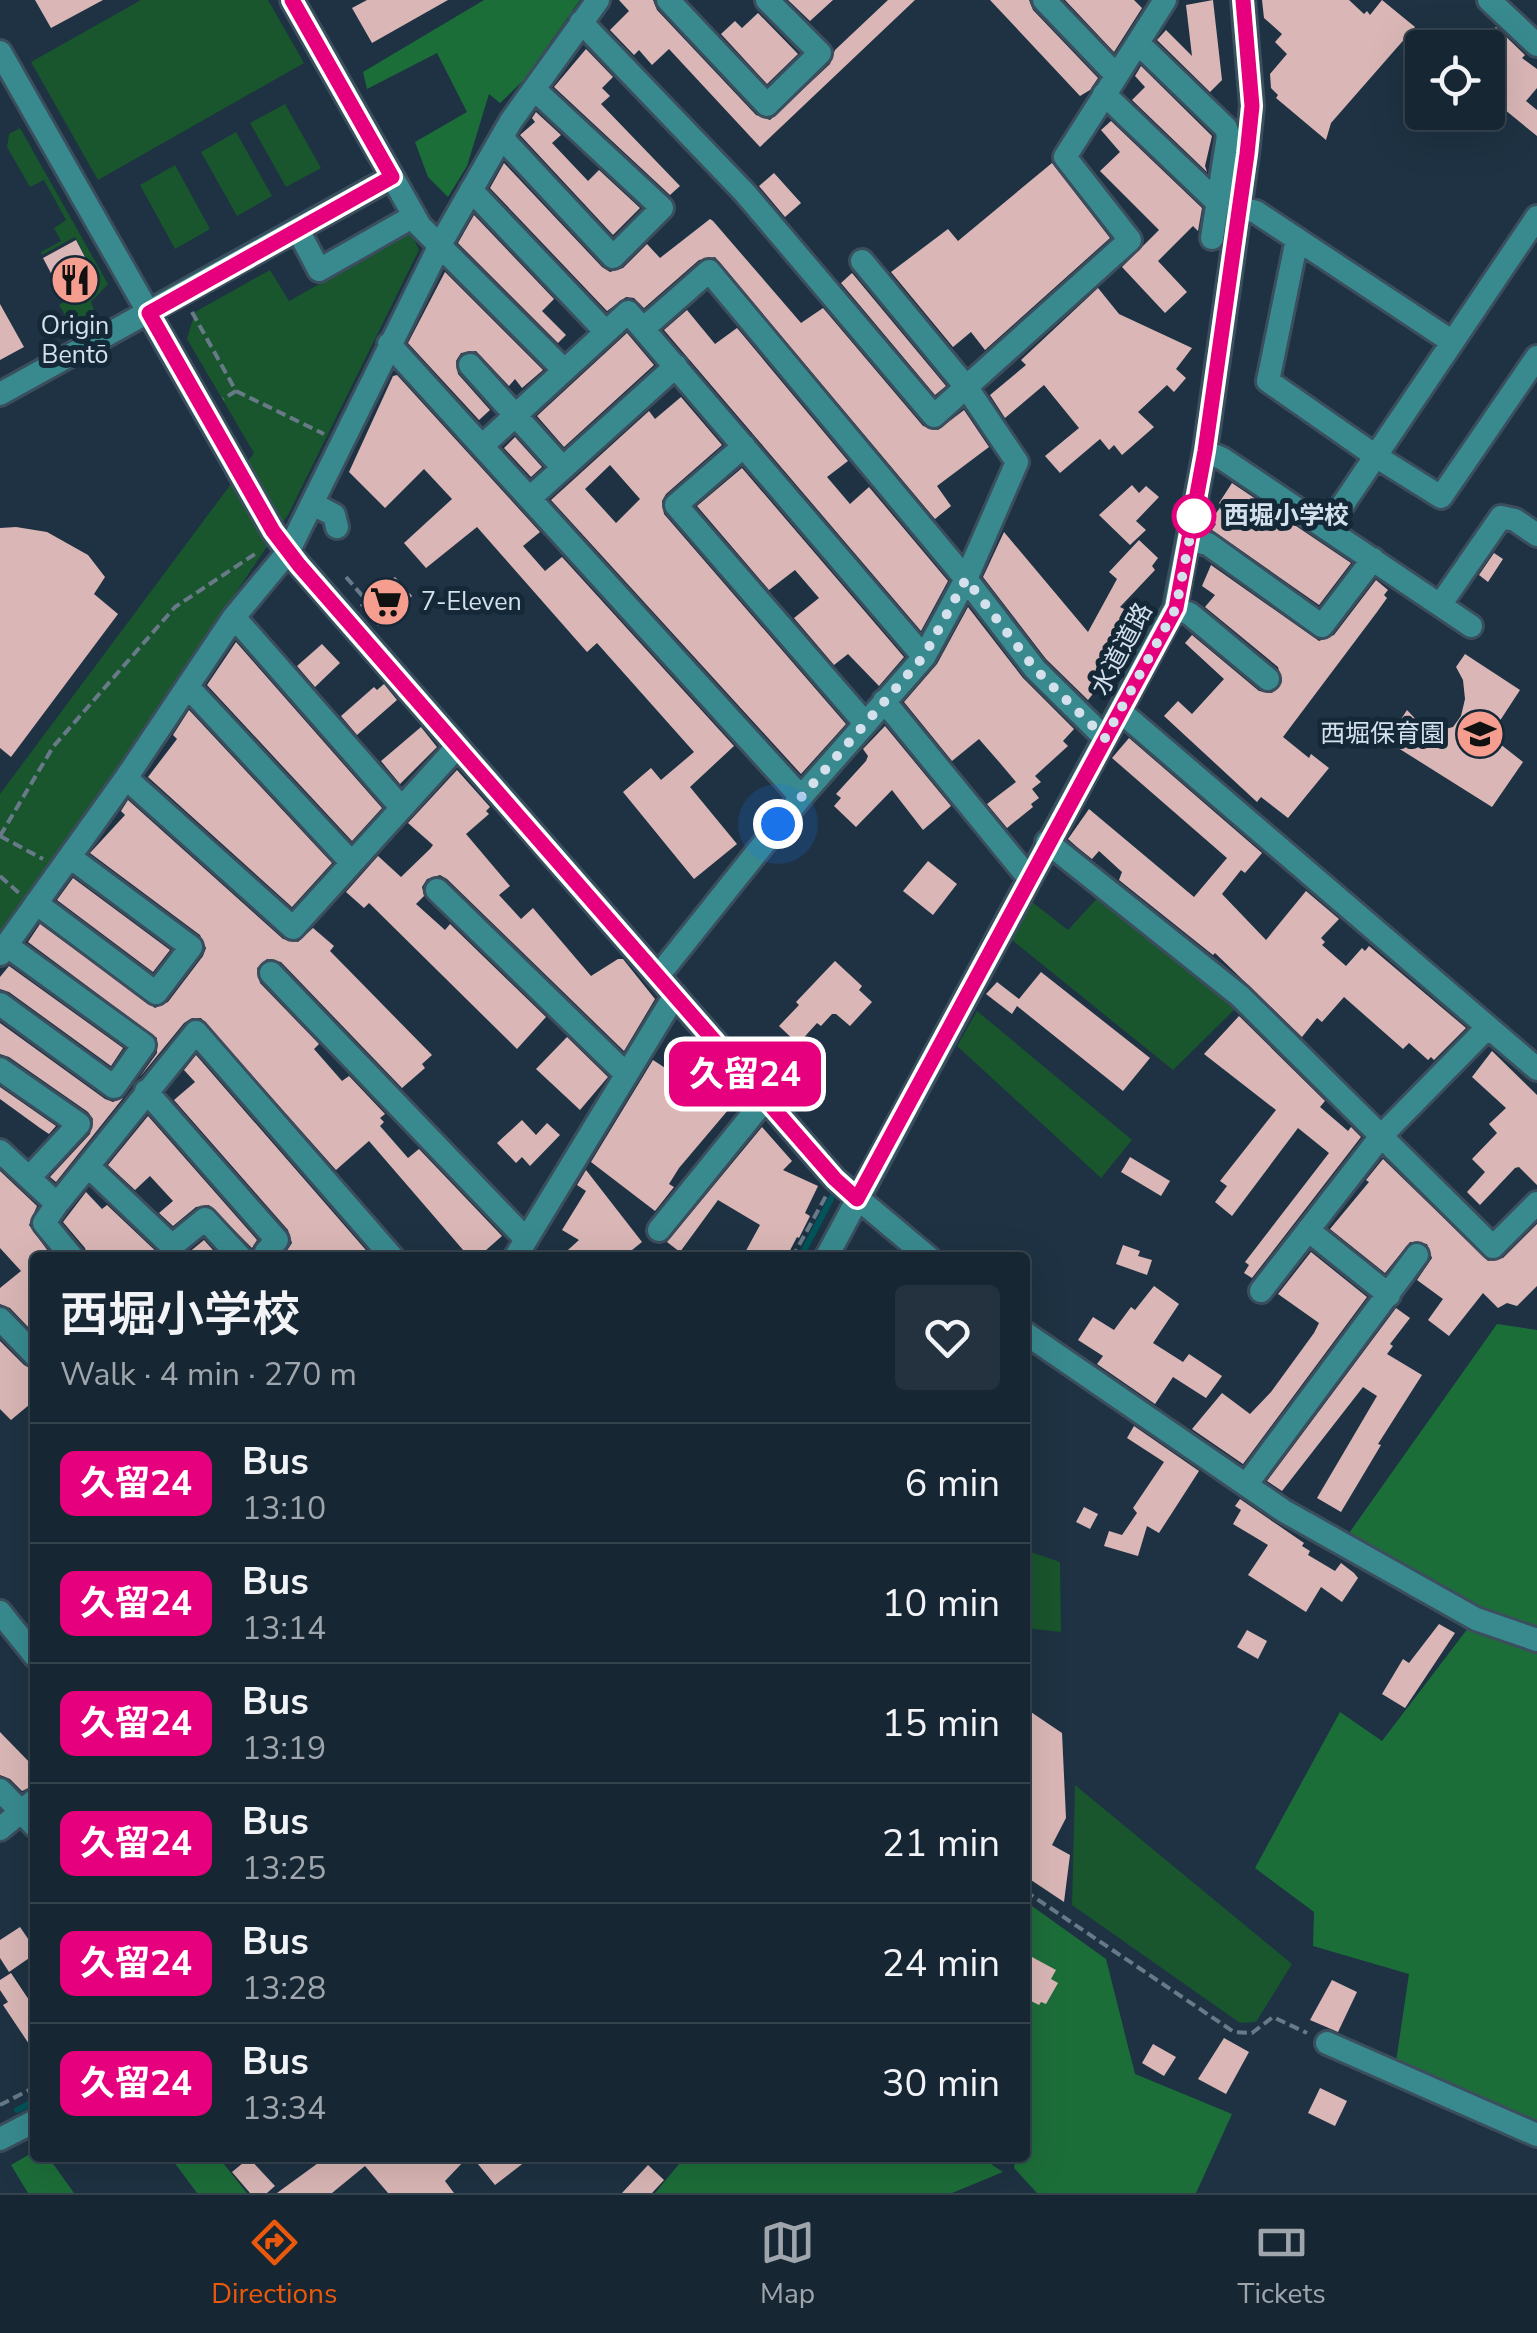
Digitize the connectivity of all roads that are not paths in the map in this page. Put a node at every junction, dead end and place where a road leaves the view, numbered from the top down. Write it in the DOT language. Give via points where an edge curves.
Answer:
graph roads {
  1 [pos="292,0"];
  2 [pos="598,0"];
  3 [pos="668,0"];
  4 [pos="767,0"];
  5 [pos="1044,0"];
  6 [pos="1243,0"];
  7 [pos="1489,0"];
  8 [pos="1159,3"];
  9 [pos="581,22"];
  10 [pos="1138,42"];
  11 [pos="1537,45"];
  12 [pos="0,52"];
  13 [pos="1110,85"];
  14 [pos="534,89"];
  15 [pos="502,138"];
  16 [pos="392,177"];
  17 [pos="471,190"];
  18 [pos="1217,202"];
  19 [pos="1240,207"];
  20 [pos="414,216"];
  21 [pos="1537,217"];
  22 [pos="298,230"];
  23 [pos="1212,238"];
  24 [pos="1297,238"];
  25 [pos="441,243"];
  26 [pos="862,261"];
  27 [pos="149,313"];
  28 [pos="643,328"];
  29 [pos="606,332"];
  30 [pos="1451,341"];
  31 [pos="389,344"];
  32 [pos="470,366"];
  33 [pos="676,366"];
  34 [pos="564,370"];
  35 [pos="1533,371"];
  36 [pos="967,388"];
  37 [pos="0,394"];
  38 [pos="516,414"];
  39 [pos="482,446"];
  40 [pos="744,446"];
  41 [pos="1205,451"];
  42 [pos="1377,458"];
  43 [pos="564,468"];
  44 [pos="530,498"];
  45 [pos="313,504"];
  46 [pos="337,527"];
  47 [pos="1327,528"];
  48 [pos="1537,535"];
  49 [pos="1190,540"];
  50 [pos="288,552"];
  51 [pos="1373,559"];
  52 [pos="966,579"];
  53 [pos="1440,604"];
  54 [pos="1176,608"];
  55 [pos="234,617"];
  56 [pos="1472,626"];
  57 [pos="924,656"];
  58 [pos="1268,679"];
  59 [pos="188,687"];
  60 [pos="884,701"];
  61 [pos="1120,712"];
  62 [pos="864,723"];
  63 [pos="1105,738"];
  64 [pos="456,746"];
  65 [pos="126,778"];
  66 [pos="801,798"];
  67 [pos="400,806"];
  68 [pos="1047,842"];
  69 [pos="58,859"];
  70 [pos="351,862"];
  71 [pos="1028,877"];
  72 [pos="437,890"];
  73 [pos="29,900"];
  74 [pos="3,950"];
  75 [pos="271,974"];
  76 [pos="658,976"];
  77 [pos="675,995"];
  78 [pos="0,1004"];
  79 [pos="1488,1027"];
  80 [pos="1537,1068"];
  81 [pos="0,1069"];
  82 [pos="626,1074"];
  83 [pos="146,1091"];
  84 [pos="766,1098"];
  85 [pos="1382,1134"];
  86 [pos="0,1151"];
  87 [pos="88,1166"];
  88 [pos="29,1178"];
  89 [pos="857,1199"];
  90 [pos="1537,1202"];
  91 [pos="57,1204"];
  92 [pos="659,1230"];
  93 [pos="1308,1230"];
  94 [pos="520,1248"];
  95 [pos="67,1252"];
  96 [pos="236,1252"];
  97 [pos="269,1252"];
  98 [pos="388,1252"];
  99 [pos="829,1252"];
  100 [pos="922,1252"];
  101 [pos="1417,1255"];
  102 [pos="1261,1291"];
  103 [pos="1389,1295"];
  104 [pos="0,1318"];
  105 [pos="1030,1336"];
  106 [pos="30,1350"];
  107 [pos="1246,1484"];
  108 [pos="0,1612"];
  109 [pos="1537,1640"];
  110 [pos="30,1650"];
  111 [pos="0,1790"];
  112 [pos="30,1811"];
  113 [pos="30,1813"];
  114 [pos="0,1829"];
  115 [pos="1327,2043"];
  116 [pos="30,2124"];
  117 [pos="1537,2135"];
  118 [pos="0,2139"];
  1 -- 16 [label="street"];
  2 -- 9 [label="street"];
  3 -- 4 [label="street" via="767,104 820,52"];
  5 -- 13 [label="street"];
  6 -- 19 [label="street, 水道道路" via="1252,106"];
  7 -- 11 [label="street"];
  8 -- 10 [label="street"];
  9 -- 14 [label="street"];
  9 -- 36 [label="street" via="744,192 934,416"];
  10 -- 13 [label="street"];
  10 -- 18 [label="street" via="1226,128"];
  12 -- 27 [label="street"];
  13 -- 18 [label="street"];
  13 -- 36 [label="street" via="1065,157 1130,240"];
  14 -- 15 [label="street"];
  14 -- 15 [label="street" via="662,208 614,256"];
  15 -- 17 [label="street"];
  16 -- 20 [label="street"];
  16 -- 22 [label="street"];
  17 -- 25 [label="street"];
  17 -- 29 [label="street"];
  18 -- 23 [label="street"];
  19 -- 24 [label="street"];
  19 -- 41 [label="street, 水道道路"];
  20 -- 22 [label="street" via="319,270"];
  20 -- 25 [label="street"];
  21 -- 30 [label="street"];
  22 -- 27 [label="street"];
  24 -- 30 [label="street"];
  24 -- 42 [label="street" via="1268,381"];
  25 -- 31 [label="street"];
  25 -- 34 [label="street"];
  26 -- 36 [label="street"];
  27 -- 37 [label="street"];
  27 -- 50 [label="street"];
  28 -- 29 [label="street" via="628,312"];
  28 -- 33 [label="street"];
  28 -- 52 [label="street" via="709,271"];
  29 -- 34 [label="street"];
  30 -- 42 [label="street"];
  31 -- 39 [label="street"];
  31 -- 45 [label="street"];
  32 -- 38 [label="street"];
  33 -- 40 [label="street"];
  33 -- 43 [label="street"];
  34 -- 38 [label="street"];
  35 -- 42 [label="street" via="1441,497"];
  36 -- 52 [label="street" via="1017,462"];
  38 -- 39 [label="street"];
  38 -- 43 [label="street"];
  39 -- 44 [label="street"];
  40 -- 57 [label="street"];
  40 -- 62 [label="street" via="676,506"];
  41 -- 47 [label="street"];
  41 -- 49 [label="street, 水道道路"];
  42 -- 47 [label="street"];
  43 -- 44 [label="street"];
  44 -- 66 [label="street"];
  45 -- 46 [label="street" via="334,514"];
  45 -- 50 [label="street"];
  47 -- 51 [label="street"];
  48 -- 53 [label="street" via="1500,516"];
  49 -- 51 [label="street" via="1208,544 1322,626"];
  49 -- 54 [label="street, 水道道路"];
  50 -- 55 [label="street"];
  50 -- 64 [label="street" via="337,586"];
  51 -- 53 [label="street"];
  52 -- 57 [label="street"];
  52 -- 63 [label="street" via="1035,669"];
  53 -- 56 [label="street"];
  54 -- 58 [label="street"];
  54 -- 61 [label="street, 水道道路"];
  55 -- 59 [label="street"];
  55 -- 67 [label="street"];
  57 -- 60 [label="street"];
  59 -- 65 [label="street"];
  59 -- 70 [label="street"];
  60 -- 62 [label="street"];
  60 -- 71 [label="street"];
  61 -- 63 [label="street, 水道道路"];
  61 -- 79 [label="street"];
  62 -- 66 [label="street"];
  63 -- 68 [label="street, 水道道路"];
  64 -- 67 [label="street"];
  64 -- 76 [label="street"];
  65 -- 69 [label="street"];
  65 -- 70 [label="street" via="293,928"];
  66 -- 76 [label="street"];
  67 -- 70 [label="street"];
  68 -- 71 [label="street, 水道道路"];
  68 -- 85 [label="street" via="1240,996"];
  69 -- 73 [label="street"];
  69 -- 73 [label="street" via="191,947 156,993"];
  71 -- 89 [label="street, 水道道路"];
  72 -- 82 [label="street"];
  73 -- 74 [label="street"];
  74 -- 78 [label="street" via="144,1045 114,1087"];
  75 -- 94 [label="street"];
  76 -- 77 [label="street"];
  77 -- 82 [label="street"];
  77 -- 84 [label="street"];
  79 -- 80 [label="street"];
  79 -- 85 [label="street"];
  81 -- 88 [label="street" via="78,1124"];
  82 -- 94 [label="street"];
  83 -- 87 [label="street"];
  83 -- 97 [label="street" via="278,1240"];
  83 -- 98 [label="street" via="196,1032"];
  84 -- 89 [label="street"];
  84 -- 92 [label="street"];
  85 -- 90 [label="street" via="1493,1247"];
  85 -- 93 [label="street"];
  86 -- 88 [label="street"];
  87 -- 91 [label="street"];
  87 -- 96 [label="street" via="172,1246 204,1219"];
  88 -- 91 [label="street"];
  89 -- 99 [label="street, 水道道路"];
  89 -- 100 [label="street"];
  91 -- 95 [label="street" via="44,1223"];
  93 -- 102 [label="street"];
  93 -- 103 [label="street"];
  101 -- 103 [label="street"];
  103 -- 107 [label="street"];
  104 -- 106 [label="street"];
  105 -- 107 [label="street"];
  107 -- 109 [label="street" via="1476,1619"];
  108 -- 110 [label="street"];
  111 -- 112 [label="street"];
  113 -- 114 [label="street"];
  115 -- 117 [label="street"];
  116 -- 118 [label="street"];
}
